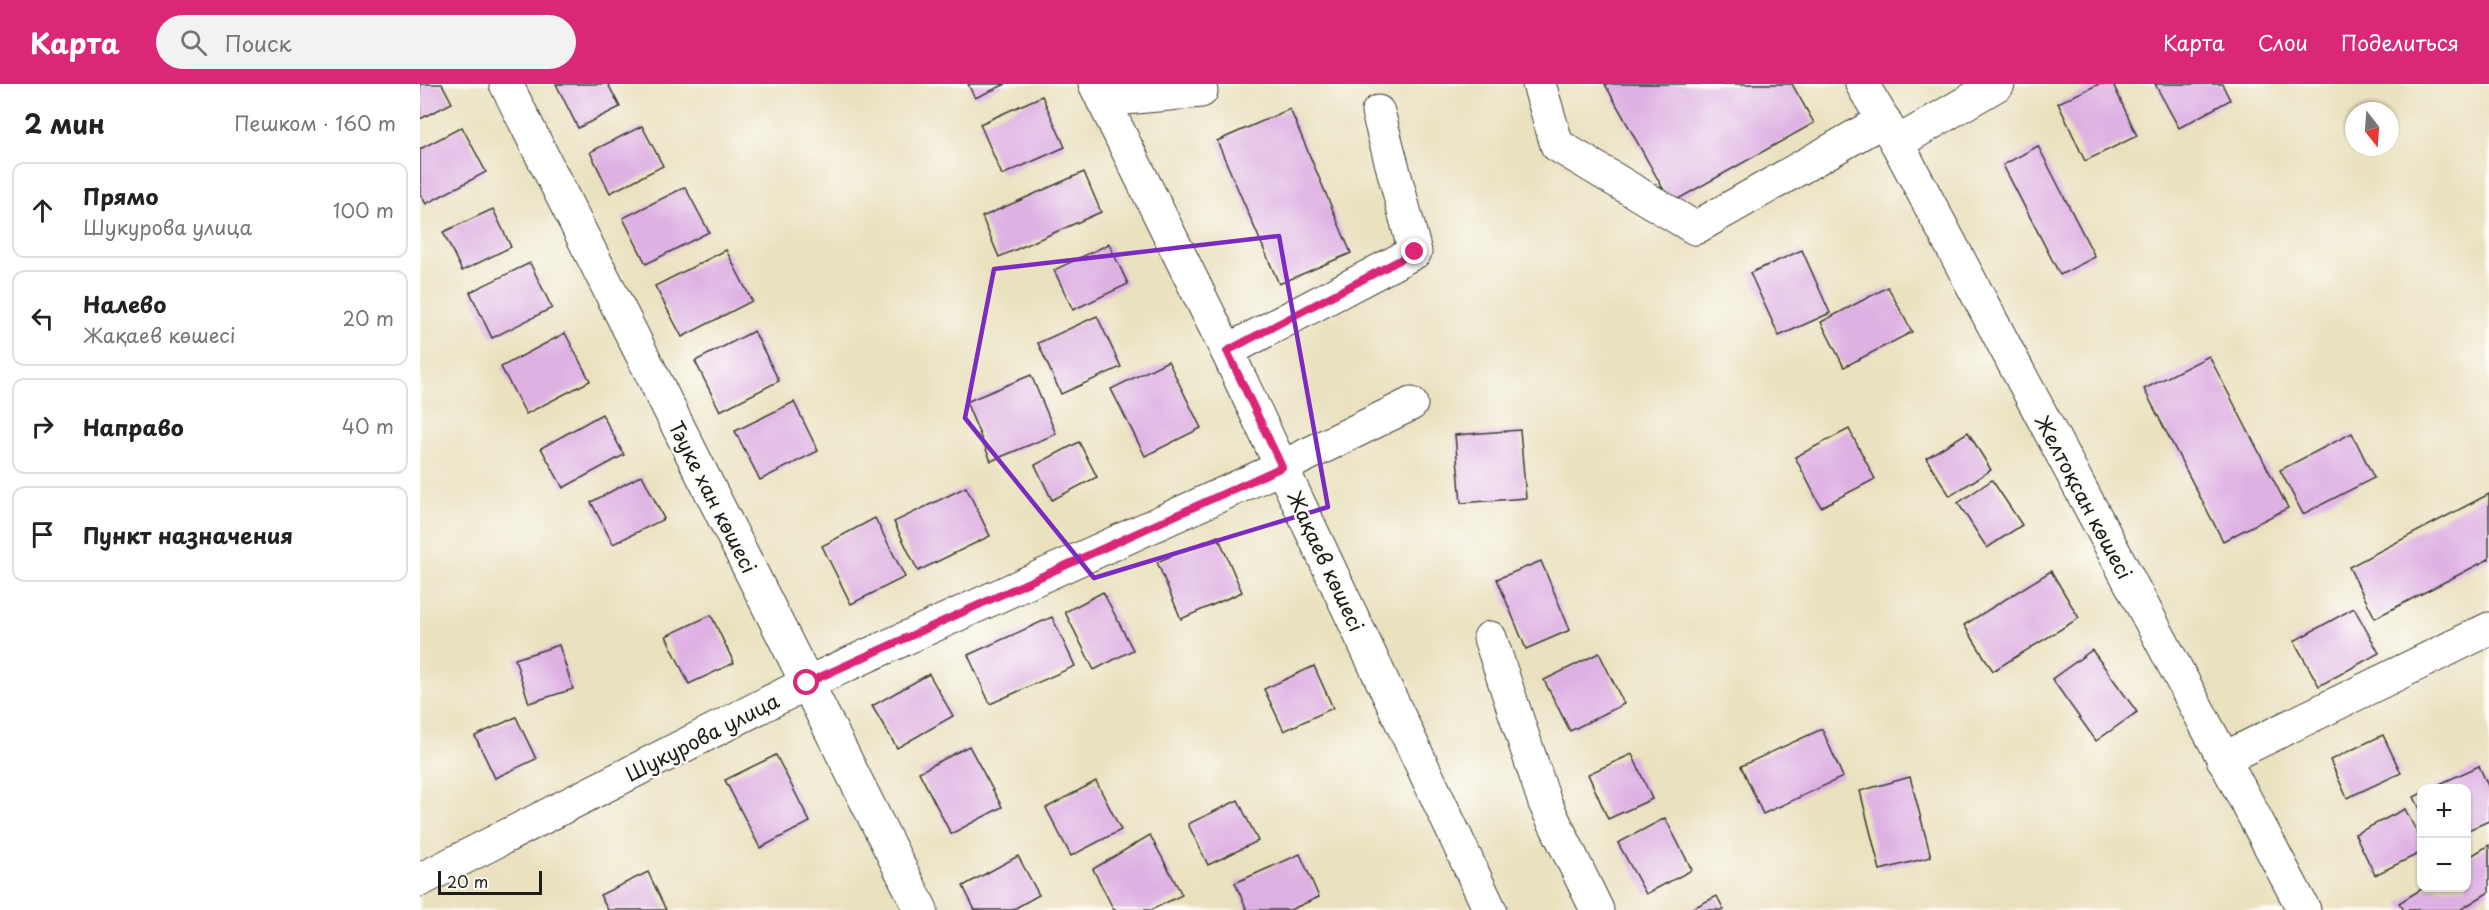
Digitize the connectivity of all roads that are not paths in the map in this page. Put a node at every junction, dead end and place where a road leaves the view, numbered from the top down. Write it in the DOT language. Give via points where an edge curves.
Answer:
graph roads {
  1 [pos="506,84"];
  2 [pos="1539,84"];
  3 [pos="1862,84"];
  4 [pos="1998,84"];
  5 [pos="1201,91"];
  6 [pos="1099,92"];
  7 [pos="1378,112"];
  8 [pos="1890,132"];
  9 [pos="1227,351"];
  10 [pos="1411,404"];
  11 [pos="1282,467"];
  12 [pos="2489,629"];
  13 [pos="1490,638"];
  14 [pos="807,683"];
  15 [pos="2223,759"];
  16 [pos="420,880"];
  17 [pos="921,910"];
  18 [pos="1490,910"];
  19 [pos="1597,910"];
  20 [pos="2304,910"];
  1 -- 14 [label="street, Тәуке хан көшесі"];
  2 -- 8 [label="street" via="1557,145 1695,228"];
  3 -- 8 [label="street, Желтоқсан көшесі"];
  4 -- 8 [label="street"];
  5 -- 6 [label="street"];
  6 -- 9 [label="street, Жақаев көшесі"];
  7 -- 9 [label="street" via="1415,252"];
  8 -- 15 [label="street, Желтоқсан көшесі"];
  9 -- 11 [label="street, Жақаев көшесі"];
  10 -- 11 [label="street, Шукурова улица"];
  11 -- 14 [label="street, Шукурова улица"];
  11 -- 18 [label="street, Жақаев көшесі"];
  12 -- 15 [label="street"];
  13 -- 19 [label="street" via="1545,803"];
  14 -- 16 [label="street, Шукурова улица"];
  14 -- 17 [label="street, Тәуке хан көшесі"];
  15 -- 20 [label="street, Желтоқсан көшесі"];
}
